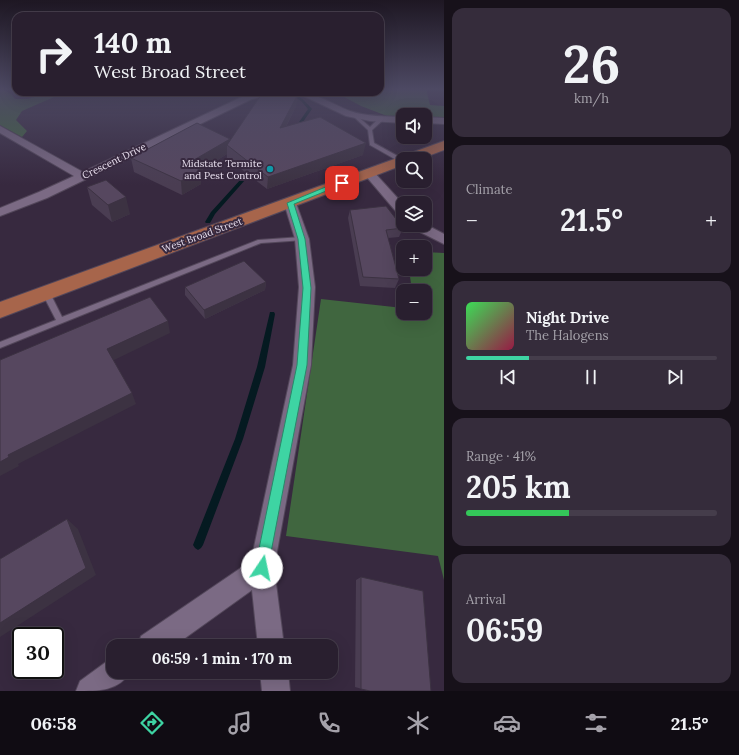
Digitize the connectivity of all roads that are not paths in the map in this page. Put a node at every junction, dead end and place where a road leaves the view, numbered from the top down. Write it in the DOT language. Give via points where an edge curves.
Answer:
graph roads {
  1 [pos="200,120"];
  2 [pos="360,120"];
  3 [pos="380,120"];
  4 [pos="432,120"];
  5 [pos="444,121"];
  6 [pos="0,129"];
  7 [pos="370,130"];
  8 [pos="444,145"];
  9 [pos="425,152"];
  10 [pos="396,156"];
  11 [pos="396,163"];
  12 [pos="369,173"];
  13 [pos="83,176"];
  14 [pos="290,203"];
  15 [pos="396,204"];
  16 [pos="0,212"];
  17 [pos="430,232"];
  18 [pos="302,239"];
  19 [pos="444,240"];
  20 [pos="46,293"];
  21 [pos="0,310"];
  22 [pos="60,321"];
  23 [pos="0,345"];
  24 [pos="262,568"];
  25 [pos="161,639"];
  26 [pos="270,639"];
  27 [pos="106,679"];
  28 [pos="275,679"];
  29 [pos="90,691"];
  30 [pos="276,691"];
  1 -- 13 [label="street, Crescent Drive"];
  2 -- 7 [label="lane"];
  3 -- 7 [label="lane"];
  4 -- 5 [label="street"];
  6 -- 13 [label="street"];
  7 -- 10 [label="lane" via="372,144"];
  8 -- 9 [label="main road, West Broad Street"];
  11 -- 12 [label="main road, West Broad Street"];
  12 -- 14 [label="main road, West Broad Street"];
  12 -- 15 [label="street"];
  13 -- 16 [label="street, Crescent Drive" via="43,196"];
  14 -- 18 [label="street"];
  14 -- 20 [label="main road, West Broad Street"];
  17 -- 19 [label="street"];
  18 -- 22 [label="lane" via="260,241"];
  18 -- 24 [label="street" via="307,288 302,365"];
  20 -- 21 [label="main road, West Broad Street"];
  20 -- 22 [label="lane"];
  22 -- 23 [label="lane"];
  24 -- 25 [label="street"];
  24 -- 26 [label="street"];
  27 -- 29 [label="street"];
  28 -- 30 [label="street"];
}
